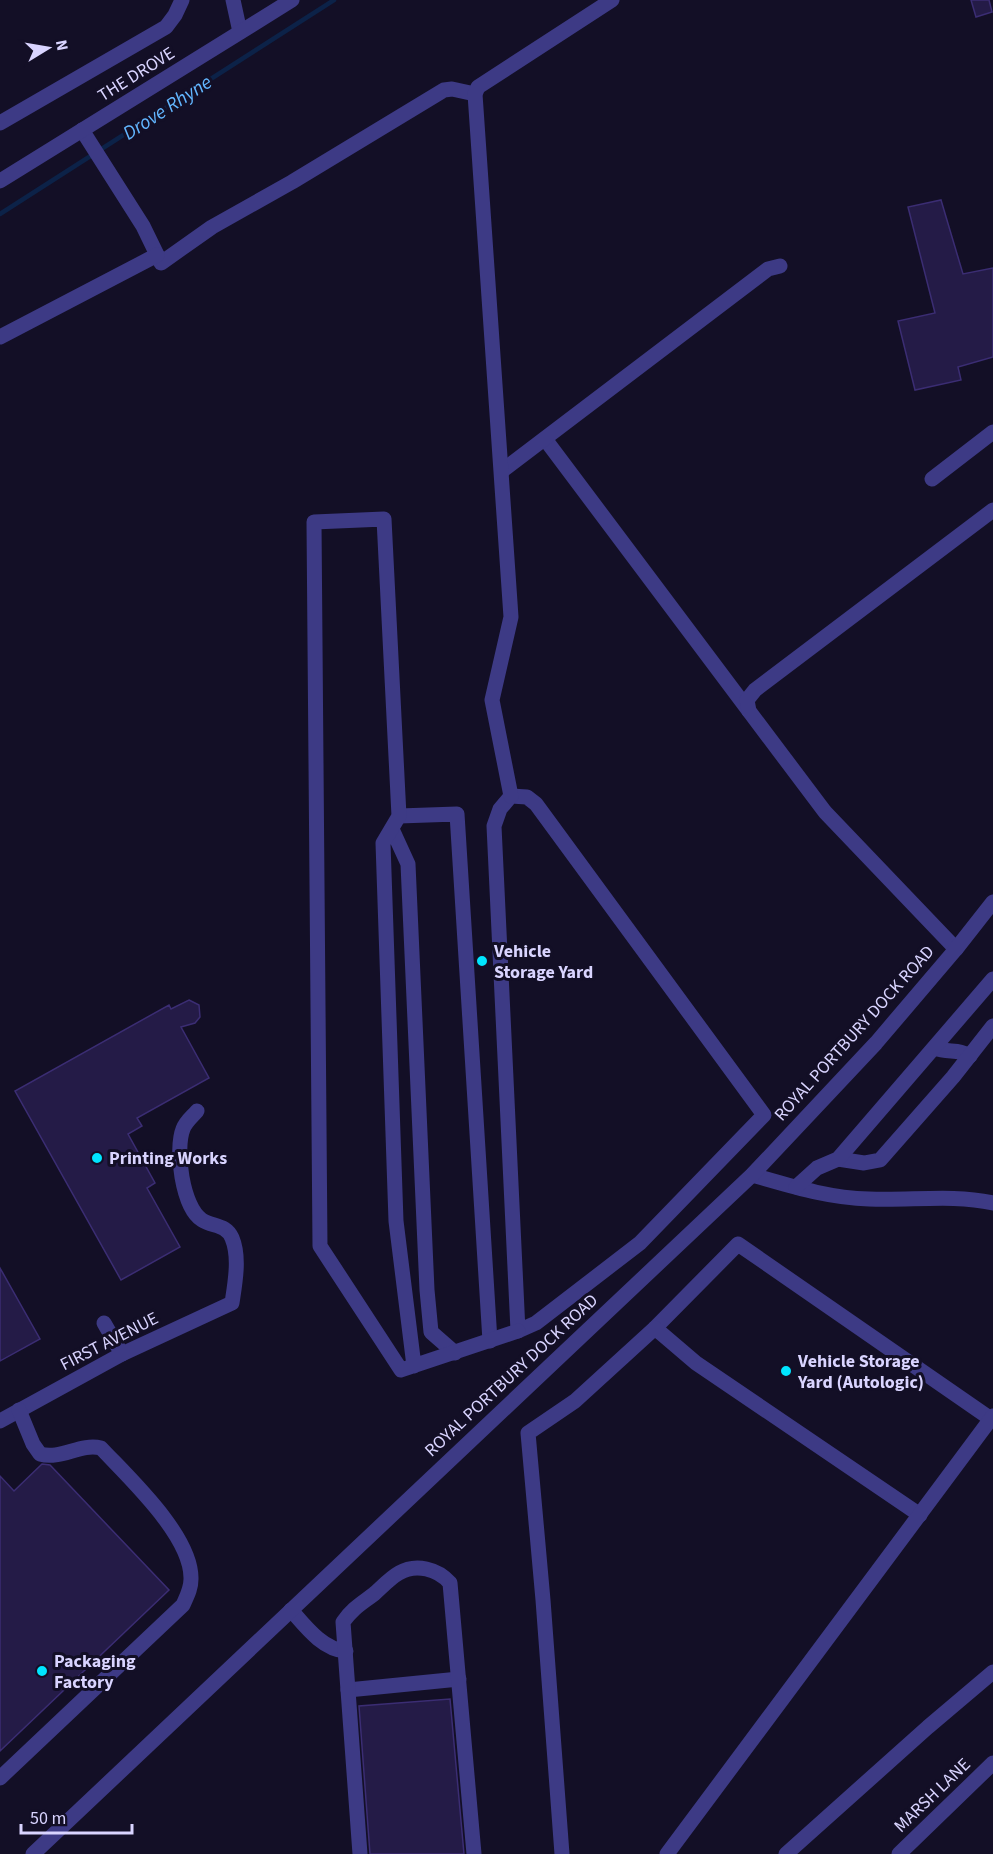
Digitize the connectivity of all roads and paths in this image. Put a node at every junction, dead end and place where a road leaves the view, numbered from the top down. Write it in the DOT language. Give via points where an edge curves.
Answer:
graph roads {
  1 [pos="182,0"];
  2 [pos="233,0"];
  3 [pos="292,0"];
  4 [pos="612,0"];
  5 [pos="240,32"];
  6 [pos="475,94"];
  7 [pos="0,123"];
  8 [pos="82,130"];
  9 [pos="0,181"];
  10 [pos="157,255"];
  11 [pos="780,266"];
  12 [pos="0,337"];
  13 [pos="993,432"];
  14 [pos="544,439"];
  15 [pos="502,471"];
  16 [pos="932,479"];
  17 [pos="993,510"];
  18 [pos="749,711"];
  19 [pos="511,796"];
  20 [pos="395,822"];
  21 [pos="993,902"];
  22 [pos="956,950"];
  23 [pos="993,979"];
  24 [pos="993,1026"];
  25 [pos="935,1048"];
  26 [pos="970,1056"];
  27 [pos="197,1111"];
  28 [pos="838,1159"];
  29 [pos="752,1175"];
  30 [pos="796,1187"];
  31 [pos="993,1203"];
  32 [pos="104,1323"];
  33 [pos="655,1328"];
  34 [pos="518,1331"];
  35 [pos="489,1341"];
  36 [pos="455,1353"];
  37 [pos="122,1354"];
  38 [pos="414,1366"];
  39 [pos="19,1410"];
  40 [pos="992,1418"];
  41 [pos="0,1421"];
  42 [pos="920,1515"];
  43 [pos="291,1610"];
  44 [pos="346,1651"];
  45 [pos="993,1672"];
  46 [pos="459,1678"];
  47 [pos="348,1690"];
  48 [pos="993,1763"];
  49 [pos="0,1778"];
  50 [pos="33,1854"];
  51 [pos="360,1854"];
  52 [pos="474,1854"];
  53 [pos="562,1854"];
  54 [pos="668,1854"];
  55 [pos="786,1854"];
  56 [pos="899,1854"];
  1 -- 7 [label="street" via="166,27"];
  2 -- 5 [label="street"];
  3 -- 5 [label="street, THE DROVE"];
  4 -- 6 [label="street" via="478,87"];
  5 -- 8 [label="street, THE DROVE"];
  6 -- 10 [label="street" via="453,88 444,90 213,226 161,263"];
  6 -- 15 [label="street"];
  8 -- 9 [label="street, THE DROVE"];
  8 -- 10 [label="street"];
  10 -- 12 [label="street"];
  11 -- 14 [label="street" via="768,269"];
  13 -- 16 [label="street"];
  14 -- 15 [label="street"];
  14 -- 18 [label="street"];
  15 -- 19 [label="street" via="511,617 492,700"];
  17 -- 18 [label="street" via="755,690 747,700"];
  18 -- 22 [label="street" via="825,812"];
  19 -- 34 [label="street" via="500,809 494,826"];
  19 -- 34 [label="street" via="527,797 536,804 764,1115 640,1243 536,1323"];
  20 -- 35 [label="street" via="458,814"];
  20 -- 36 [label="street" via="408,864 431,1332"];
  20 -- 38 [label="street" via="383,843 396,1221"];
  20 -- 38 [label="street" via="384,519 314,522 320,1246 401,1370"];
  21 -- 22 [label="street, ROYAL PORTBURY DOCK ROAD"];
  22 -- 29 [label="street, ROYAL PORTBURY DOCK ROAD" via="876,1043"];
  23 -- 25 [label="street"];
  24 -- 26 [label="street"];
  25 -- 26 [label="street"];
  25 -- 28 [label="street"];
  26 -- 28 [label="street" via="880,1160 864,1163"];
  27 -- 37 [label="street, FIRST AVENUE" via="182,1131 181,1168 194,1213 201,1220 220,1226 232,1239 232,1303"];
  28 -- 30 [label="street" via="817,1168"];
  29 -- 30 [label="street"];
  29 -- 43 [label="street, ROYAL PORTBURY DOCK ROAD"];
  30 -- 31 [label="street" via="856,1198"];
  32 -- 37 [label="street"];
  33 -- 40 [label="street" via="738,1244"];
  33 -- 42 [label="street" via="696,1363"];
  33 -- 53 [label="street" via="575,1401 528,1433"];
  34 -- 35 [label="street"];
  35 -- 36 [label="street"];
  36 -- 38 [label="street"];
  37 -- 39 [label="street, FIRST AVENUE"];
  39 -- 41 [label="street, FIRST AVENUE"];
  39 -- 49 [label="street" via="40,1454 101,1448 168,1521 188,1561 191,1578 183,1605"];
  40 -- 42 [label="street"];
  42 -- 54 [label="street"];
  43 -- 44 [label="street" via="335,1651"];
  43 -- 50 [label="street, ROYAL PORTBURY DOCK ROAD"];
  44 -- 46 [label="street" via="343,1622 352,1609 399,1573 424,1569 444,1576 450,1583"];
  44 -- 47 [label="street"];
  45 -- 55 [label="street"];
  46 -- 47 [label="street"];
  46 -- 52 [label="street"];
  47 -- 51 [label="street"];
  48 -- 56 [label="street, MARSH LANE"];
}
